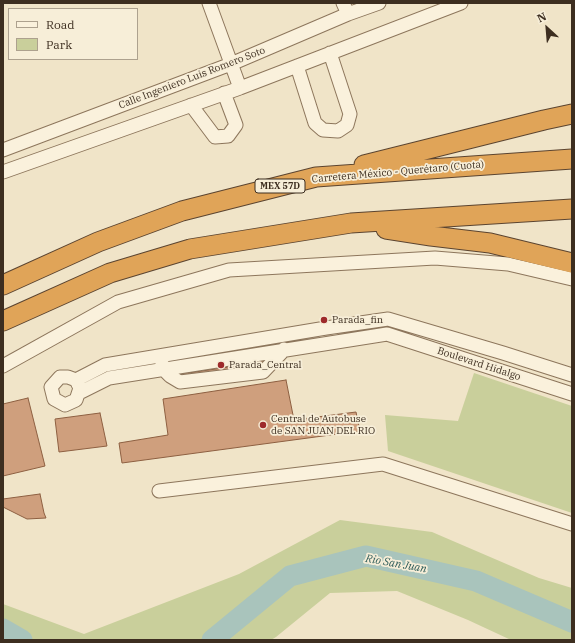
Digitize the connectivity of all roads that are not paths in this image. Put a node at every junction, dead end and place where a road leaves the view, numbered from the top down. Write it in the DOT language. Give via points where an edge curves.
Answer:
graph roads {
  1 [pos="209,3"];
  2 [pos="379,3"];
  3 [pos="461,3"];
  4 [pos="346,9"];
  5 [pos="330,53"];
  6 [pos="231,64"];
  7 [pos="297,66"];
  8 [pos="240,88"];
  9 [pos="224,93"];
  10 [pos="191,105"];
  11 [pos="572,114"];
  12 [pos="3,150"];
  13 [pos="572,159"];
  14 [pos="3,172"];
  15 [pos="316,177"];
  16 [pos="572,209"];
  17 [pos="351,224"];
  18 [pos="572,263"];
  19 [pos="572,279"];
  20 [pos="3,285"];
  21 [pos="3,321"];
  22 [pos="286,334"];
  23 [pos="198,349"];
  24 [pos="283,351"];
  25 [pos="503,353"];
  26 [pos="160,356"];
  27 [pos="199,364"];
  28 [pos="3,366"];
  29 [pos="163,369"];
  30 [pos="498,370"];
  31 [pos="572,375"];
  32 [pos="76,380"];
  33 [pos="79,393"];
  34 [pos="572,394"];
  35 [pos="159,491"];
  36 [pos="572,524"];
  1 -- 6 [label="street"];
  2 -- 4 [label="street, Calle Ingeniero Luis Romero Soto"];
  3 -- 5 [label="street"];
  4 -- 6 [label="street, Calle Ingeniero Luis Romero Soto"];
  5 -- 7 [label="street"];
  5 -- 7 [label="street" via="350,114 347,125 338,131 323,130 315,123"];
  6 -- 8 [label="street"];
  6 -- 12 [label="street, Calle Ingeniero Luis Romero Soto"];
  7 -- 8 [label="street"];
  8 -- 9 [label="street"];
  9 -- 10 [label="street"];
  9 -- 10 [label="street" via="236,125 228,136 215,137"];
  10 -- 14 [label="street"];
  11 -- 15 [label="highway"];
  13 -- 15 [label="highway, Carretera México - Querétaro (Cuota) / MEX 57D"];
  15 -- 20 [label="highway, Carretera México - Querétaro (Cuota) / MEX 57D" via="182,211 98,242"];
  16 -- 17 [label="highway"];
  17 -- 18 [label="highway" via="490,243"];
  17 -- 21 [label="highway" via="190,249 110,273"];
  19 -- 28 [label="street" via="508,264 435,258 229,270 118,302"];
  22 -- 23 [label="street"];
  22 -- 24 [label="street"];
  22 -- 25 [label="street, Boulevard Hidalgo" via="388,320"];
  23 -- 26 [label="street"];
  23 -- 27 [label="street"];
  24 -- 27 [label="street"];
  24 -- 29 [label="street" via="262,372 180,382"];
  24 -- 30 [label="street, Boulevard Hidalgo" via="387,334"];
  25 -- 30 [label="street"];
  25 -- 31 [label="street, Boulevard Hidalgo"];
  26 -- 29 [label="street"];
  26 -- 32 [label="street" via="105,365"];
  27 -- 29 [label="street"];
  29 -- 33 [label="street" via="109,378"];
  30 -- 34 [label="street, Boulevard Hidalgo"];
  32 -- 33 [label="street" via="80,388"];
  32 -- 33 [label="street" via="60,377 52,387 54,399 65,405 76,400"];
  35 -- 36 [label="street" via="383,464"];
}
